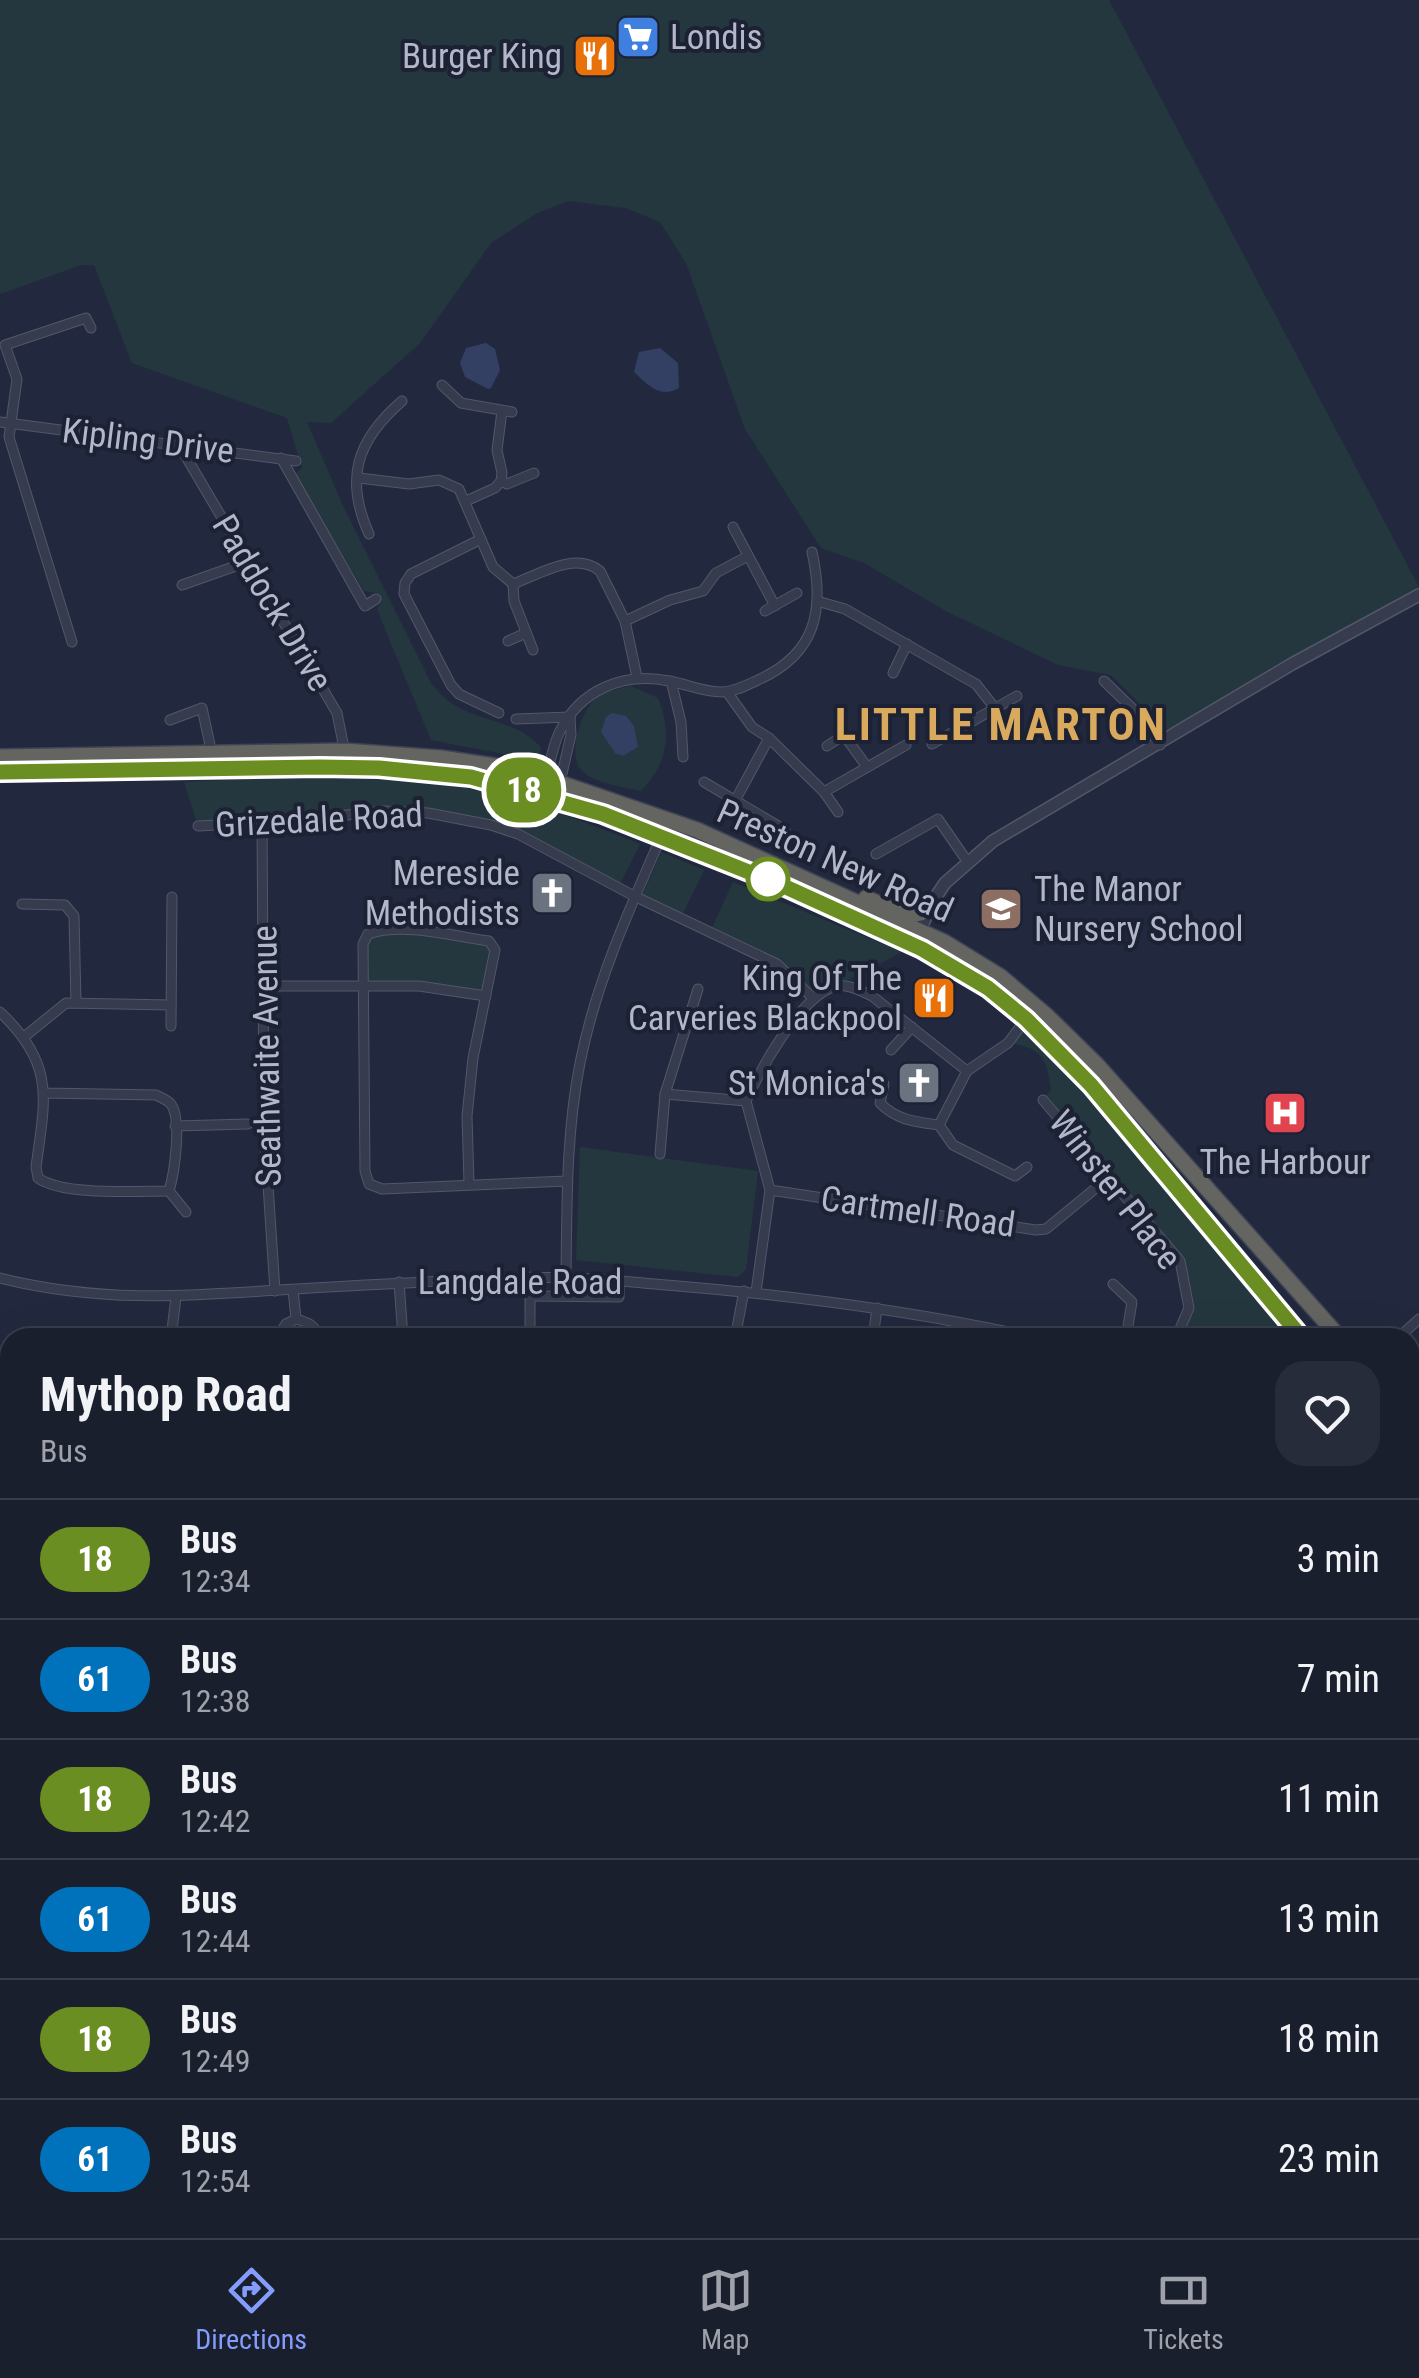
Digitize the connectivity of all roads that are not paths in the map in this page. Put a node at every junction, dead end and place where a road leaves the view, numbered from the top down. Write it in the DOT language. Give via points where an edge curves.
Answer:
graph roads {
  1 [pos="91,328"];
  2 [pos="2,346"];
  3 [pos="442,385"];
  4 [pos="402,401"];
  5 [pos="0,422"];
  6 [pos="12,423"];
  7 [pos="179,445"];
  8 [pos="281,458"];
  9 [pos="296,461"];
  10 [pos="534,473"];
  11 [pos="359,478"];
  12 [pos="500,482"];
  13 [pos="466,500"];
  14 [pos="733,526"];
  15 [pos="369,534"];
  16 [pos="481,539"];
  17 [pos="812,552"];
  18 [pos="748,556"];
  19 [pos="247,562"];
  20 [pos="513,584"];
  21 [pos="182,585"];
  22 [pos="797,593"];
  23 [pos="1419,595"];
  24 [pos="376,598"];
  25 [pos="817,601"];
  26 [pos="775,606"];
  27 [pos="765,611"];
  28 [pos="625,622"];
  29 [pos="526,633"];
  30 [pos="508,641"];
  31 [pos="72,642"];
  32 [pos="444,643"];
  33 [pos="907,644"];
  34 [pos="430,649"];
  35 [pos="534,650"];
  36 [pos="893,673"];
  37 [pos="637,676"];
  38 [pos="670,681"];
  39 [pos="1104,681"];
  40 [pos="727,692"];
  41 [pos="1017,696"];
  42 [pos="994,707"];
  43 [pos="499,714"];
  44 [pos="570,717"];
  45 [pos="516,719"];
  46 [pos="170,720"];
  47 [pos="769,738"];
  48 [pos="932,744"];
  49 [pos="1160,745"];
  50 [pos="827,746"];
  51 [pos="906,746"];
  52 [pos="212,754"];
  53 [pos="0,756"];
  54 [pos="684,758"];
  55 [pos="345,760"];
  56 [pos="867,767"];
  57 [pos="0,772"];
  58 [pos="552,781"];
  59 [pos="704,782"];
  60 [pos="532,792"];
  61 [pos="824,792"];
  62 [pos="736,800"];
  63 [pos="564,801"];
  64 [pos="838,812"];
  65 [pos="669,819"];
  66 [pos="262,822"];
  67 [pos="198,826"];
  68 [pos="785,830"];
  69 [pos="661,836"];
  70 [pos="876,854"];
  71 [pos="967,861"];
  72 [pos="820,886"];
  73 [pos="634,896"];
  74 [pos="172,898"];
  75 [pos="22,904"];
  76 [pos="930,909"];
  77 [pos="917,938"];
  78 [pos="264,986"];
  79 [pos="364,986"];
  80 [pos="698,989"];
  81 [pos="486,996"];
  82 [pos="813,998"];
  83 [pos="76,1003"];
  84 [pos="172,1005"];
  85 [pos="0,1012"];
  86 [pos="1026,1019"];
  87 [pos="171,1026"];
  88 [pos="912,1027"];
  89 [pos="24,1037"];
  90 [pos="890,1050"];
  91 [pos="967,1071"];
  92 [pos="884,1084"];
  93 [pos="46,1093"];
  94 [pos="665,1094"];
  95 [pos="1043,1100"];
  96 [pos="746,1101"];
  97 [pos="248,1124"];
  98 [pos="939,1125"];
  99 [pos="175,1126"];
  100 [pos="660,1154"];
  101 [pos="1027,1166"];
  102 [pos="1108,1178"];
  103 [pos="567,1181"];
  104 [pos="469,1184"];
  105 [pos="770,1190"];
  106 [pos="169,1191"];
  107 [pos="186,1212"];
  108 [pos="566,1277"];
  109 [pos="0,1278"];
  110 [pos="530,1278"];
  111 [pos="620,1281"];
  112 [pos="399,1282"];
  113 [pos="1112,1284"];
  114 [pos="275,1290"];
  115 [pos="293,1290"];
  116 [pos="744,1291"];
  117 [pos="756,1292"];
  118 [pos="530,1296"];
  119 [pos="176,1297"];
  120 [pos="877,1308"];
  121 [pos="296,1319"];
  122 [pos="172,1328"];
  123 [pos="283,1328"];
  124 [pos="315,1328"];
  125 [pos="402,1328"];
  126 [pos="530,1328"];
  127 [pos="737,1328"];
  128 [pos="874,1328"];
  129 [pos="984,1328"];
  130 [pos="1128,1328"];
  131 [pos="1180,1328"];
  132 [pos="1294,1328"];
  133 [pos="1331,1328"];
  1 -- 2 [label="street" via="86,318"];
  2 -- 6 [label="street" via="17,378"];
  3 -- 12 [label="street" via="461,403 507,411 497,450"];
  4 -- 11 [label="street" via="368,436"];
  5 -- 6 [label="street, Kipling Drive"];
  6 -- 7 [label="street, Kipling Drive"];
  6 -- 31 [label="street" via="9,436"];
  7 -- 8 [label="street, Kipling Drive"];
  7 -- 19 [label="street, Paddock Drive"];
  8 -- 9 [label="street, Kipling Drive"];
  8 -- 24 [label="street" via="365,606"];
  10 -- 12 [label="street"];
  11 -- 13 [label="street" via="439,480"];
  11 -- 15 [label="street" via="356,500"];
  12 -- 13 [label="street"];
  13 -- 16 [label="street"];
  14 -- 18 [label="street"];
  16 -- 20 [label="street" via="493,567"];
  16 -- 34 [label="street" via="423,565 404,583"];
  17 -- 25 [label="street"];
  18 -- 26 [label="street"];
  18 -- 28 [label="street" via="716,573 703,591"];
  19 -- 21 [label="street"];
  19 -- 55 [label="street, Paddock Drive" via="337,713"];
  20 -- 28 [label="street" via="585,563 600,572"];
  20 -- 29 [label="street"];
  22 -- 26 [label="street"];
  23 -- 49 [label="street"];
  25 -- 33 [label="street"];
  25 -- 40 [label="street" via="798,655"];
  26 -- 27 [label="street"];
  28 -- 37 [label="street"];
  29 -- 30 [label="street"];
  29 -- 35 [label="street"];
  32 -- 34 [label="street"];
  33 -- 36 [label="street"];
  33 -- 42 [label="street" via="976,684"];
  34 -- 43 [label="street" via="459,694"];
  37 -- 38 [label="street"];
  37 -- 44 [label="street" via="594,692"];
  38 -- 40 [label="street"];
  38 -- 54 [label="street"];
  39 -- 49 [label="street"];
  40 -- 47 [label="street"];
  41 -- 42 [label="street"];
  42 -- 48 [label="street"];
  44 -- 45 [label="street"];
  44 -- 58 [label="street" via="571,736"];
  46 -- 52 [label="street" via="202,708"];
  47 -- 61 [label="street"];
  47 -- 62 [label="street"];
  49 -- 71 [label="street"];
  50 -- 56 [label="street" via="844,735"];
  51 -- 56 [label="street"];
  52 -- 53 [label="highway, Preston New Road"];
  52 -- 55 [label="highway, Preston New Road"];
  55 -- 57 [label="highway, Preston New Road"];
  55 -- 58 [label="highway, Preston New Road" via="470,762"];
  55 -- 60 [label="highway, Preston New Road"];
  56 -- 61 [label="street"];
  58 -- 60 [label="highway"];
  58 -- 63 [label="highway"];
  58 -- 65 [label="highway, Preston New Road"];
  59 -- 62 [label="street"];
  60 -- 63 [label="highway, Preston New Road"];
  61 -- 64 [label="street"];
  62 -- 68 [label="street"];
  63 -- 69 [label="highway, Preston New Road"];
  65 -- 69 [label="street"];
  65 -- 72 [label="highway, Preston New Road"];
  66 -- 67 [label="street, Grizedale Road"];
  66 -- 73 [label="street, Grizedale Road" via="384,810 463,819 518,834"];
  66 -- 78 [label="street, Seathwaite Avenue"];
  69 -- 73 [label="street"];
  69 -- 77 [label="highway, Preston New Road"];
  70 -- 71 [label="street" via="938,819"];
  71 -- 76 [label="street"];
  72 -- 76 [label="highway" via="837,886 906,914"];
  72 -- 77 [label="highway, Preston New Road"];
  73 -- 82 [label="street, Grizedale Road" via="777,964"];
  73 -- 103 [label="street" via="602,978 580,1063"];
  74 -- 84 [label="street"];
  75 -- 83 [label="street" via="65,905 74,916"];
  76 -- 77 [label="street"];
  77 -- 86 [label="highway, Preston New Road"];
  77 -- 133 [label="highway, Preston New Road" via="1001,977 1047,1016"];
  78 -- 79 [label="street"];
  78 -- 114 [label="street, Seathwaite Avenue"];
  79 -- 81 [label="street"];
  79 -- 81 [label="street" via="362,944 368,934 432,933 489,941 495,950"];
  79 -- 104 [label="street" via="369,1184"];
  80 -- 94 [label="street"];
  81 -- 104 [label="street" via="467,1116"];
  82 -- 88 [label="street" via="847,986"];
  82 -- 96 [label="street"];
  83 -- 84 [label="street"];
  83 -- 89 [label="street" via="66,1003"];
  84 -- 87 [label="street"];
  85 -- 89 [label="street"];
  86 -- 91 [label="street" via="1008,1043"];
  86 -- 132 [label="highway, Preston New Road" via="1091,1085"];
  88 -- 90 [label="street"];
  88 -- 91 [label="street"];
  89 -- 93 [label="street"];
  91 -- 98 [label="street"];
  92 -- 98 [label="street" via="880,1103 888,1112"];
  93 -- 99 [label="street" via="156,1096 169,1101"];
  93 -- 106 [label="street" via="38,1178 72,1188"];
  94 -- 96 [label="street"];
  94 -- 100 [label="street"];
  95 -- 102 [label="street, Winster Place"];
  96 -- 105 [label="street"];
  97 -- 99 [label="street"];
  98 -- 101 [label="street" via="953,1145 1001,1172 1015,1176"];
  99 -- 106 [label="street"];
  102 -- 105 [label="street, Cartmell Road" via="1046,1229 1036,1230"];
  102 -- 131 [label="street, Winster Place" via="1180,1261 1189,1308"];
  103 -- 104 [label="street"];
  103 -- 108 [label="street"];
  105 -- 117 [label="street"];
  106 -- 107 [label="street"];
  108 -- 110 [label="street, Langdale Road"];
  108 -- 111 [label="street, Langdale Road"];
  109 -- 119 [label="street, Langdale Road" via="51,1290"];
  110 -- 112 [label="street, Langdale Road"];
  110 -- 118 [label="street"];
  111 -- 116 [label="street, Langdale Road"];
  111 -- 118 [label="street" via="619,1296"];
  112 -- 115 [label="street, Langdale Road"];
  112 -- 125 [label="street"];
  113 -- 130 [label="street" via="1132,1302"];
  114 -- 115 [label="street, Langdale Road"];
  114 -- 119 [label="street, Langdale Road"];
  115 -- 121 [label="street"];
  116 -- 117 [label="street, Langdale Road"];
  116 -- 127 [label="street"];
  117 -- 120 [label="street, Langdale Road"];
  118 -- 126 [label="street"];
  119 -- 122 [label="street"];
  120 -- 128 [label="street"];
  120 -- 129 [label="street, Langdale Road"];
  121 -- 123 [label="street"];
  121 -- 124 [label="street"];
}
